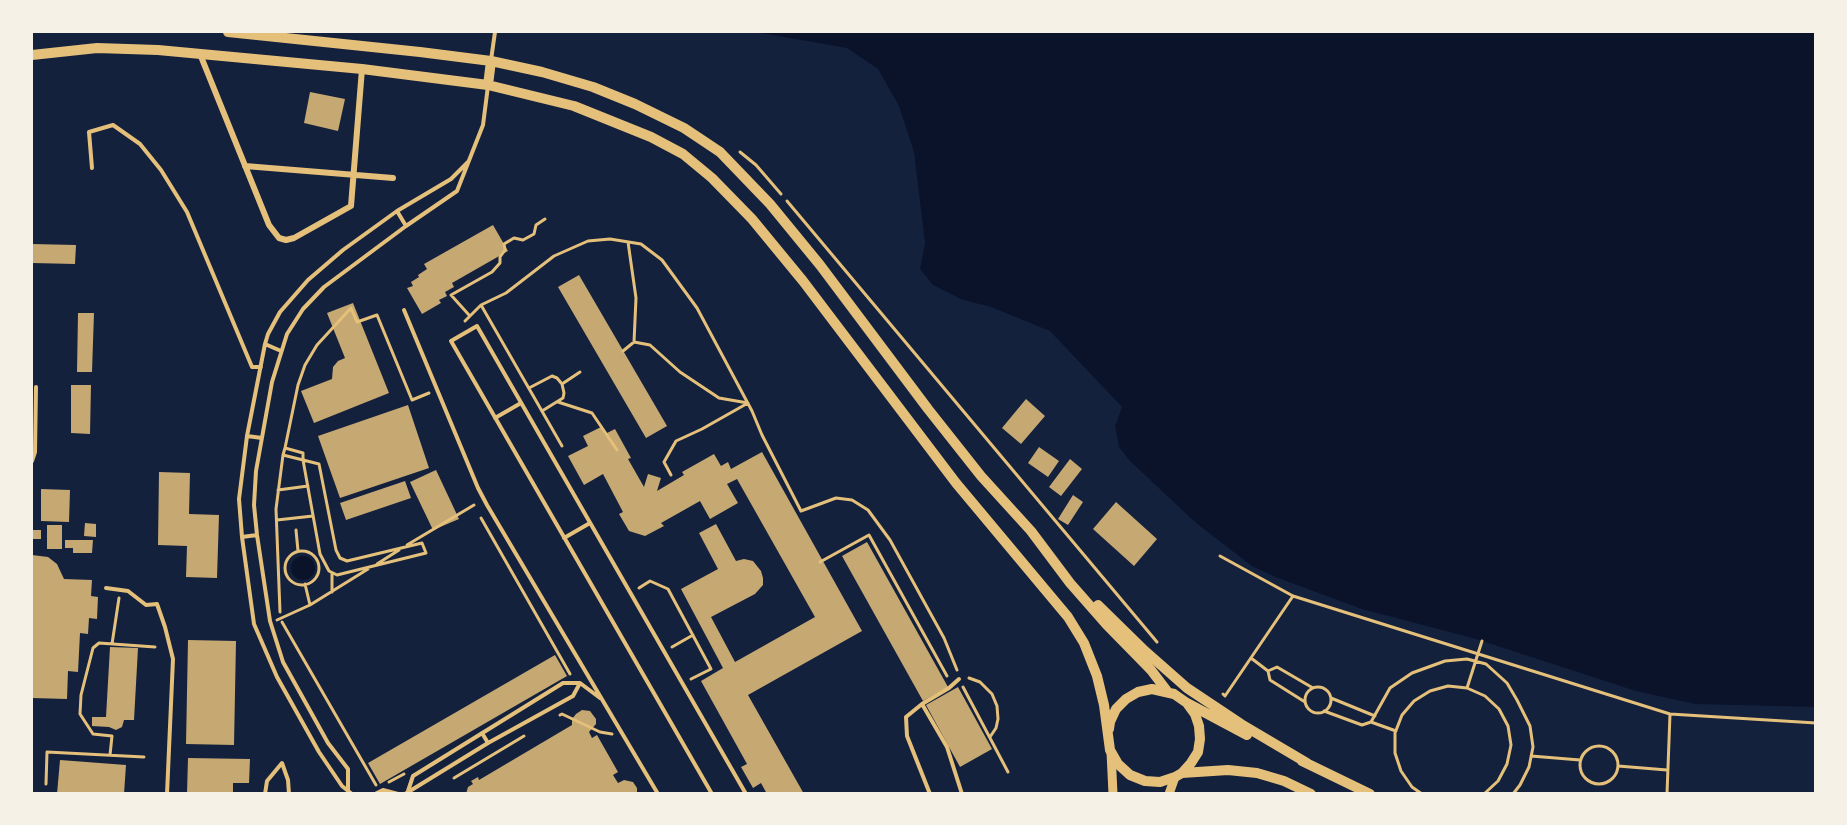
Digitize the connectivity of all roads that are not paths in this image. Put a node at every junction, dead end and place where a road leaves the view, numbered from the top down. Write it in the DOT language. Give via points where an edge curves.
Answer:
graph roads {
  1 [pos="228,32"];
  2 [pos="495,32"];
  3 [pos="200,53"];
  4 [pos="32,56"];
  5 [pos="491,61"];
  6 [pos="363,69"];
  7 [pos="488,85"];
  8 [pos="470,160"];
  9 [pos="245,166"];
  10 [pos="92,168"];
  11 [pos="354,175"];
  12 [pos="393,178"];
  13 [pos="397,211"];
  14 [pos="406,226"];
  15 [pos="404,310"];
  16 [pos="265,344"];
  17 [pos="281,351"];
  18 [pos="261,367"];
  19 [pos="36,387"];
  20 [pos="521,403"];
  21 [pos="495,417"];
  22 [pos="247,436"];
  23 [pos="262,438"];
  24 [pos="32,461"];
  25 [pos="590,523"];
  26 [pos="1031,531"];
  27 [pos="257,536"];
  28 [pos="242,537"];
  29 [pos="564,538"];
  30 [pos="106,588"];
  31 [pos="959,680"];
  32 [pos="580,683"];
  33 [pos="1167,691"];
  34 [pos="602,699"];
  35 [pos="1187,703"];
  36 [pos="922,704"];
  37 [pos="482,733"];
  38 [pos="1108,736"];
  39 [pos="488,743"];
  40 [pos="1110,750"];
  41 [pos="1307,763"];
  42 [pos="1179,775"];
  43 [pos="350,792"];
  44 [pos="406,793"];
  45 [pos="167,794"];
  46 [pos="265,794"];
  47 [pos="290,794"];
  48 [pos="375,794"];
  49 [pos="398,794"];
  50 [pos="658,794"];
  51 [pos="712,794"];
  52 [pos="746,794"];
  53 [pos="930,794"];
  54 [pos="962,794"];
  55 [pos="1113,794"];
  56 [pos="1169,794"];
  57 [pos="1311,794"];
  58 [pos="1370,794"];
  1 -- 5 [label="main road"];
  2 -- 5 [label="lane"];
  3 -- 4 [label="main road" via="97,48"];
  3 -- 6 [label="main road"];
  3 -- 9 [label="street"];
  5 -- 7 [label="main road"];
  5 -- 26 [label="main road" via="593,87 684,128 720,152 770,204 981,476"];
  6 -- 7 [label="main road"];
  6 -- 11 [label="street"];
  7 -- 8 [label="lane" via="483,125"];
  7 -- 38 [label="main road" via="574,106 651,137 690,160 752,219 956,483 1068,616 1097,676"];
  8 -- 13 [label="lane" via="451,179"];
  8 -- 14 [label="lane" via="457,191"];
  9 -- 11 [label="street"];
  9 -- 11 [label="street" via="269,225 279,238 286,240 351,206"];
  10 -- 18 [label="lane" via="90,132 113,125 141,144 188,212 252,367"];
  11 -- 12 [label="street"];
  13 -- 14 [label="lane"];
  13 -- 16 [label="lane" via="308,280 280,312"];
  14 -- 17 [label="lane" via="324,287 303,309"];
  15 -- 34 [label="lane" via="482,496"];
  16 -- 17 [label="lane"];
  16 -- 18 [label="lane"];
  17 -- 23 [label="lane"];
  18 -- 22 [label="lane"];
  19 -- 24 [label="lane"];
  20 -- 21 [label="lane"];
  20 -- 21 [label="lane" via="477,326 451,341"];
  20 -- 25 [label="lane"];
  21 -- 29 [label="lane"];
  22 -- 23 [label="lane"];
  22 -- 28 [label="lane" via="239,499"];
  23 -- 27 [label="lane" via="254,505"];
  25 -- 29 [label="lane"];
  25 -- 52 [label="lane"];
  26 -- 33 [label="main road" via="1070,583"];
  26 -- 41 [label="main road" via="1103,610 1187,688"];
  27 -- 28 [label="lane"];
  27 -- 43 [label="lane" via="270,621 283,662 328,743 348,769"];
  28 -- 43 [label="lane" via="254,624 277,677 319,752"];
  29 -- 51 [label="lane"];
  30 -- 45 [label="lane" via="128,591 146,605 156,604 165,627 173,659"];
  31 -- 36 [label="lane"];
  32 -- 34 [label="lane"];
  32 -- 37 [label="lane" via="563,683"];
  32 -- 39 [label="lane" via="573,696"];
  33 -- 35 [label="main road"];
  33 -- 38 [label="main road" via="1152,689 1126,699 1113,715"];
  34 -- 50 [label="lane"];
  35 -- 41 [label="main road"];
  35 -- 42 [label="main road" via="1197,720 1200,739 1198,752"];
  36 -- 53 [label="lane" via="906,717 907,736"];
  36 -- 54 [label="lane" via="947,747"];
  37 -- 39 [label="lane"];
  37 -- 44 [label="lane" via="413,776"];
  38 -- 40 [label="main road"];
  39 -- 44 [label="lane"];
  40 -- 42 [label="main road" via="1130,775 1145,781 1160,782"];
  40 -- 55 [label="main road"];
  41 -- 58 [label="main road"];
  42 -- 56 [label="main road"];
  42 -- 57 [label="main road" via="1228,770 1257,773"];
  46 -- 47 [label="lane" via="267,781 282,763"];
  48 -- 49 [label="lane" via="383,790"];
}
